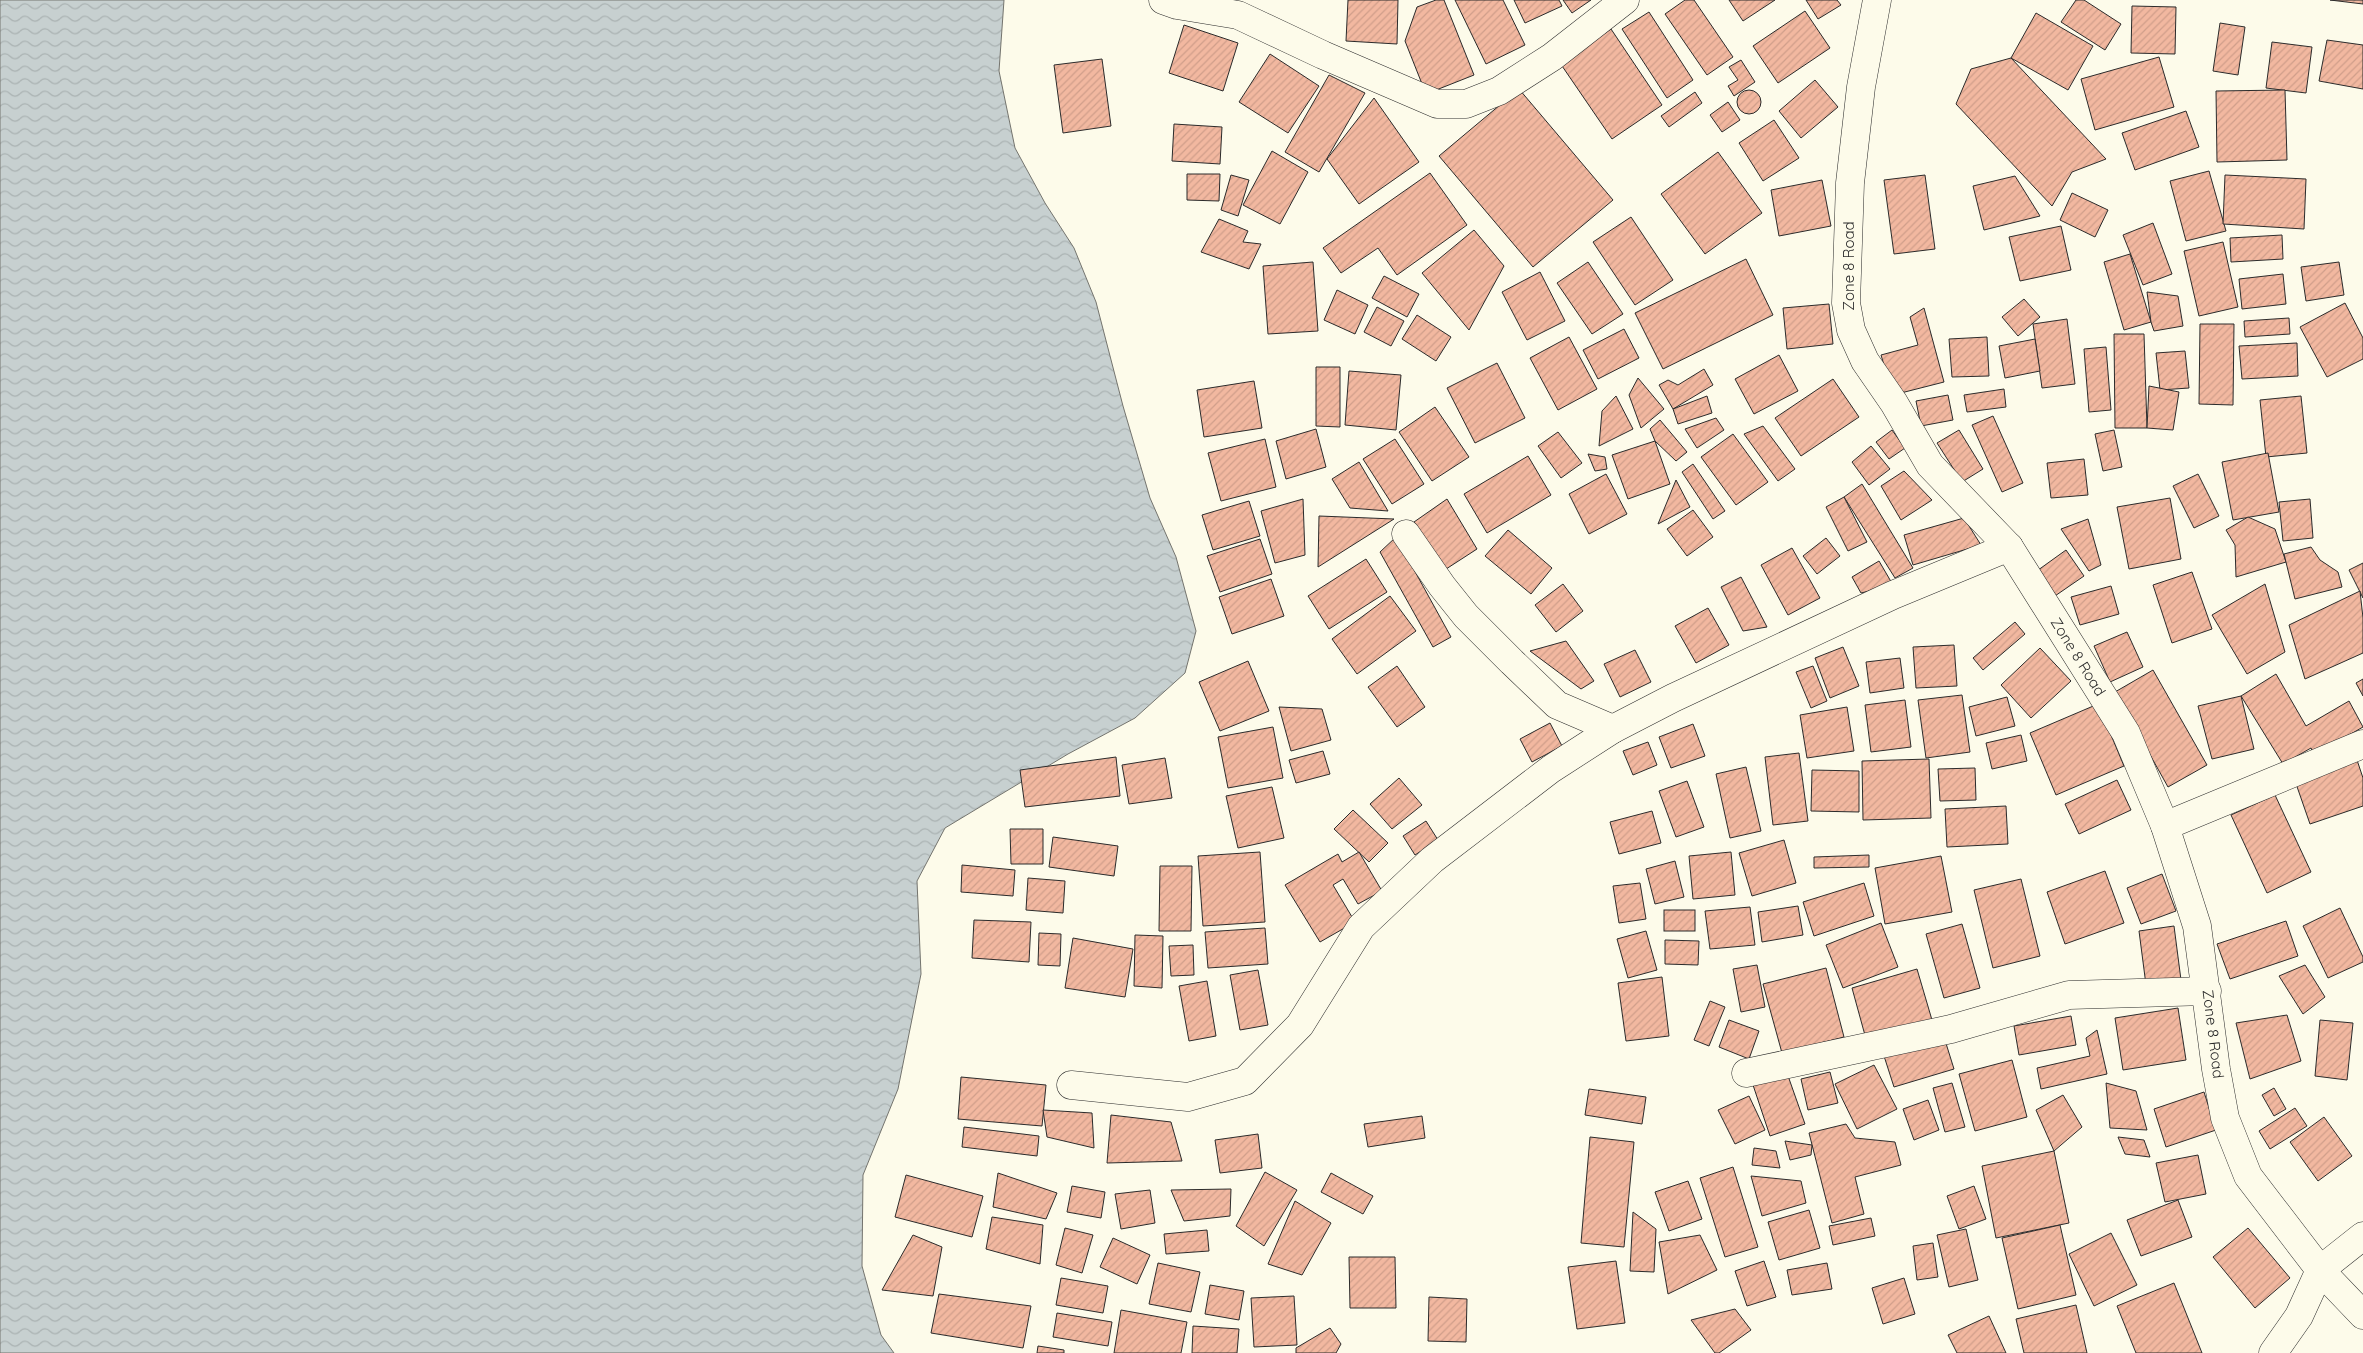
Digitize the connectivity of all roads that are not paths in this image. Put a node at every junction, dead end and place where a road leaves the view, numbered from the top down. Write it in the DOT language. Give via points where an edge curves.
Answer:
graph roads {
  1 [pos="1163,0"];
  2 [pos="1625,0"];
  3 [pos="1877,0"];
  4 [pos="1406,534"];
  5 [pos="2008,547"];
  6 [pos="1613,729"];
  7 [pos="2363,744"];
  8 [pos="2165,826"];
  9 [pos="2207,991"];
  10 [pos="1746,1073"];
  11 [pos="1071,1084"];
  12 [pos="2363,1236"];
  13 [pos="2320,1270"];
  14 [pos="2363,1316"];
  15 [pos="2273,1353"];
  1 -- 2 [label="street" via="1177,6 1238,15 1438,104 1466,104 1499,91 1552,57"];
  3 -- 5 [label="street, Zone 8 Road" via="1861,87 1850,183 1846,303 1851,330 1865,360 1930,465"];
  4 -- 6 [label="street" via="1466,616 1512,662 1557,704"];
  5 -- 6 [label="street" via="1774,649"];
  5 -- 8 [label="street, Zone 8 Road" via="2126,733"];
  6 -- 11 [label="street" via="1551,769 1432,860 1360,927 1300,1026 1245,1081 1188,1097"];
  7 -- 8 [label="street"];
  8 -- 9 [label="street, Zone 8 Road" via="2197,926"];
  9 -- 10 [label="street" via="2069,995 1951,1029"];
  9 -- 13 [label="street, Zone 8 Road" via="2225,1118 2248,1176"];
  12 -- 13 [label="street"];
  13 -- 14 [label="street, Zone 8 Road"];
  13 -- 15 [label="street" via="2299,1316"];
}
